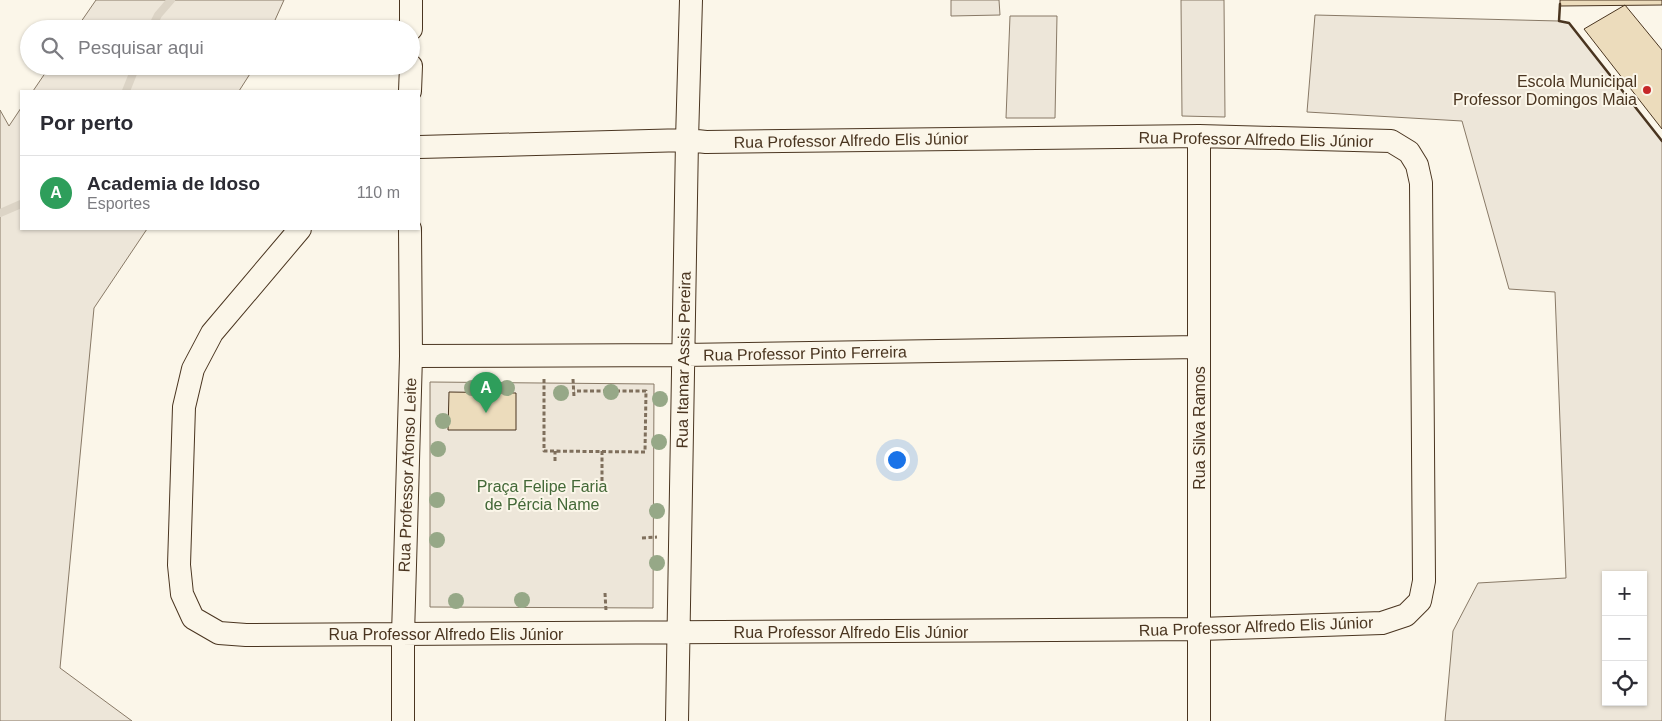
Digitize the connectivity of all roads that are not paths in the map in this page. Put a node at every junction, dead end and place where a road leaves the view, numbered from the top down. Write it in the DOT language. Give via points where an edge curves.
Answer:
graph roads {
  1 [pos="411,0"];
  2 [pos="692,0"];
  3 [pos="411,20"];
  4 [pos="411,75"];
  5 [pos="410,90"];
  6 [pos="1199,136"];
  7 [pos="687,140"];
  8 [pos="420,147"];
  9 [pos="299,230"];
  10 [pos="410,230"];
  11 [pos="1199,346"];
  12 [pos="683,355"];
  13 [pos="410,356"];
  14 [pos="1200,629"];
  15 [pos="679,633"];
  16 [pos="403,635"];
  17 [pos="403,721"];
  18 [pos="677,721"];
  19 [pos="1200,721"];
  1 -- 3 [label="street"];
  2 -- 7 [label="street, Rua Itamar Assis Pereira"];
  4 -- 5 [label="street"];
  6 -- 7 [label="street, Rua Professor Alfredo Elis Júnior"];
  6 -- 11 [label="street, Rua Silva Ramos"];
  6 -- 14 [label="street, Rua Professor Alfredo Elis Júnior" via="1391,142 1409,152 1417,165 1422,183 1424,581 1420,601 1406,615 1382,623"];
  7 -- 8 [label="street, Rua Professor Alfredo Elis Júnior"];
  7 -- 12 [label="street, Rua Itamar Assis Pereira"];
  9 -- 16 [label="street, Rua Professor Alfredo Elis Júnior" via="212,332 193,369 184,407 179,565 182,594 193,618 219,633"];
  10 -- 13 [label="street, Rua Professor Afonso Leite"];
  11 -- 12 [label="street, Rua Professor Pinto Ferreira"];
  11 -- 14 [label="street, Rua Silva Ramos"];
  12 -- 13 [label="street, Rua Professor Pinto Ferreira"];
  12 -- 15 [label="street, Rua Itamar Assis Pereira"];
  13 -- 16 [label="street, Rua Professor Afonso Leite"];
  14 -- 15 [label="street, Rua Professor Alfredo Elis Júnior"];
  14 -- 19 [label="street, Rua Silva Ramos"];
  15 -- 16 [label="street, Rua Professor Alfredo Elis Júnior"];
  15 -- 18 [label="street, Rua Itamar Assis Pereira"];
  16 -- 17 [label="street, Rua Professor Afonso Leite"];
}
